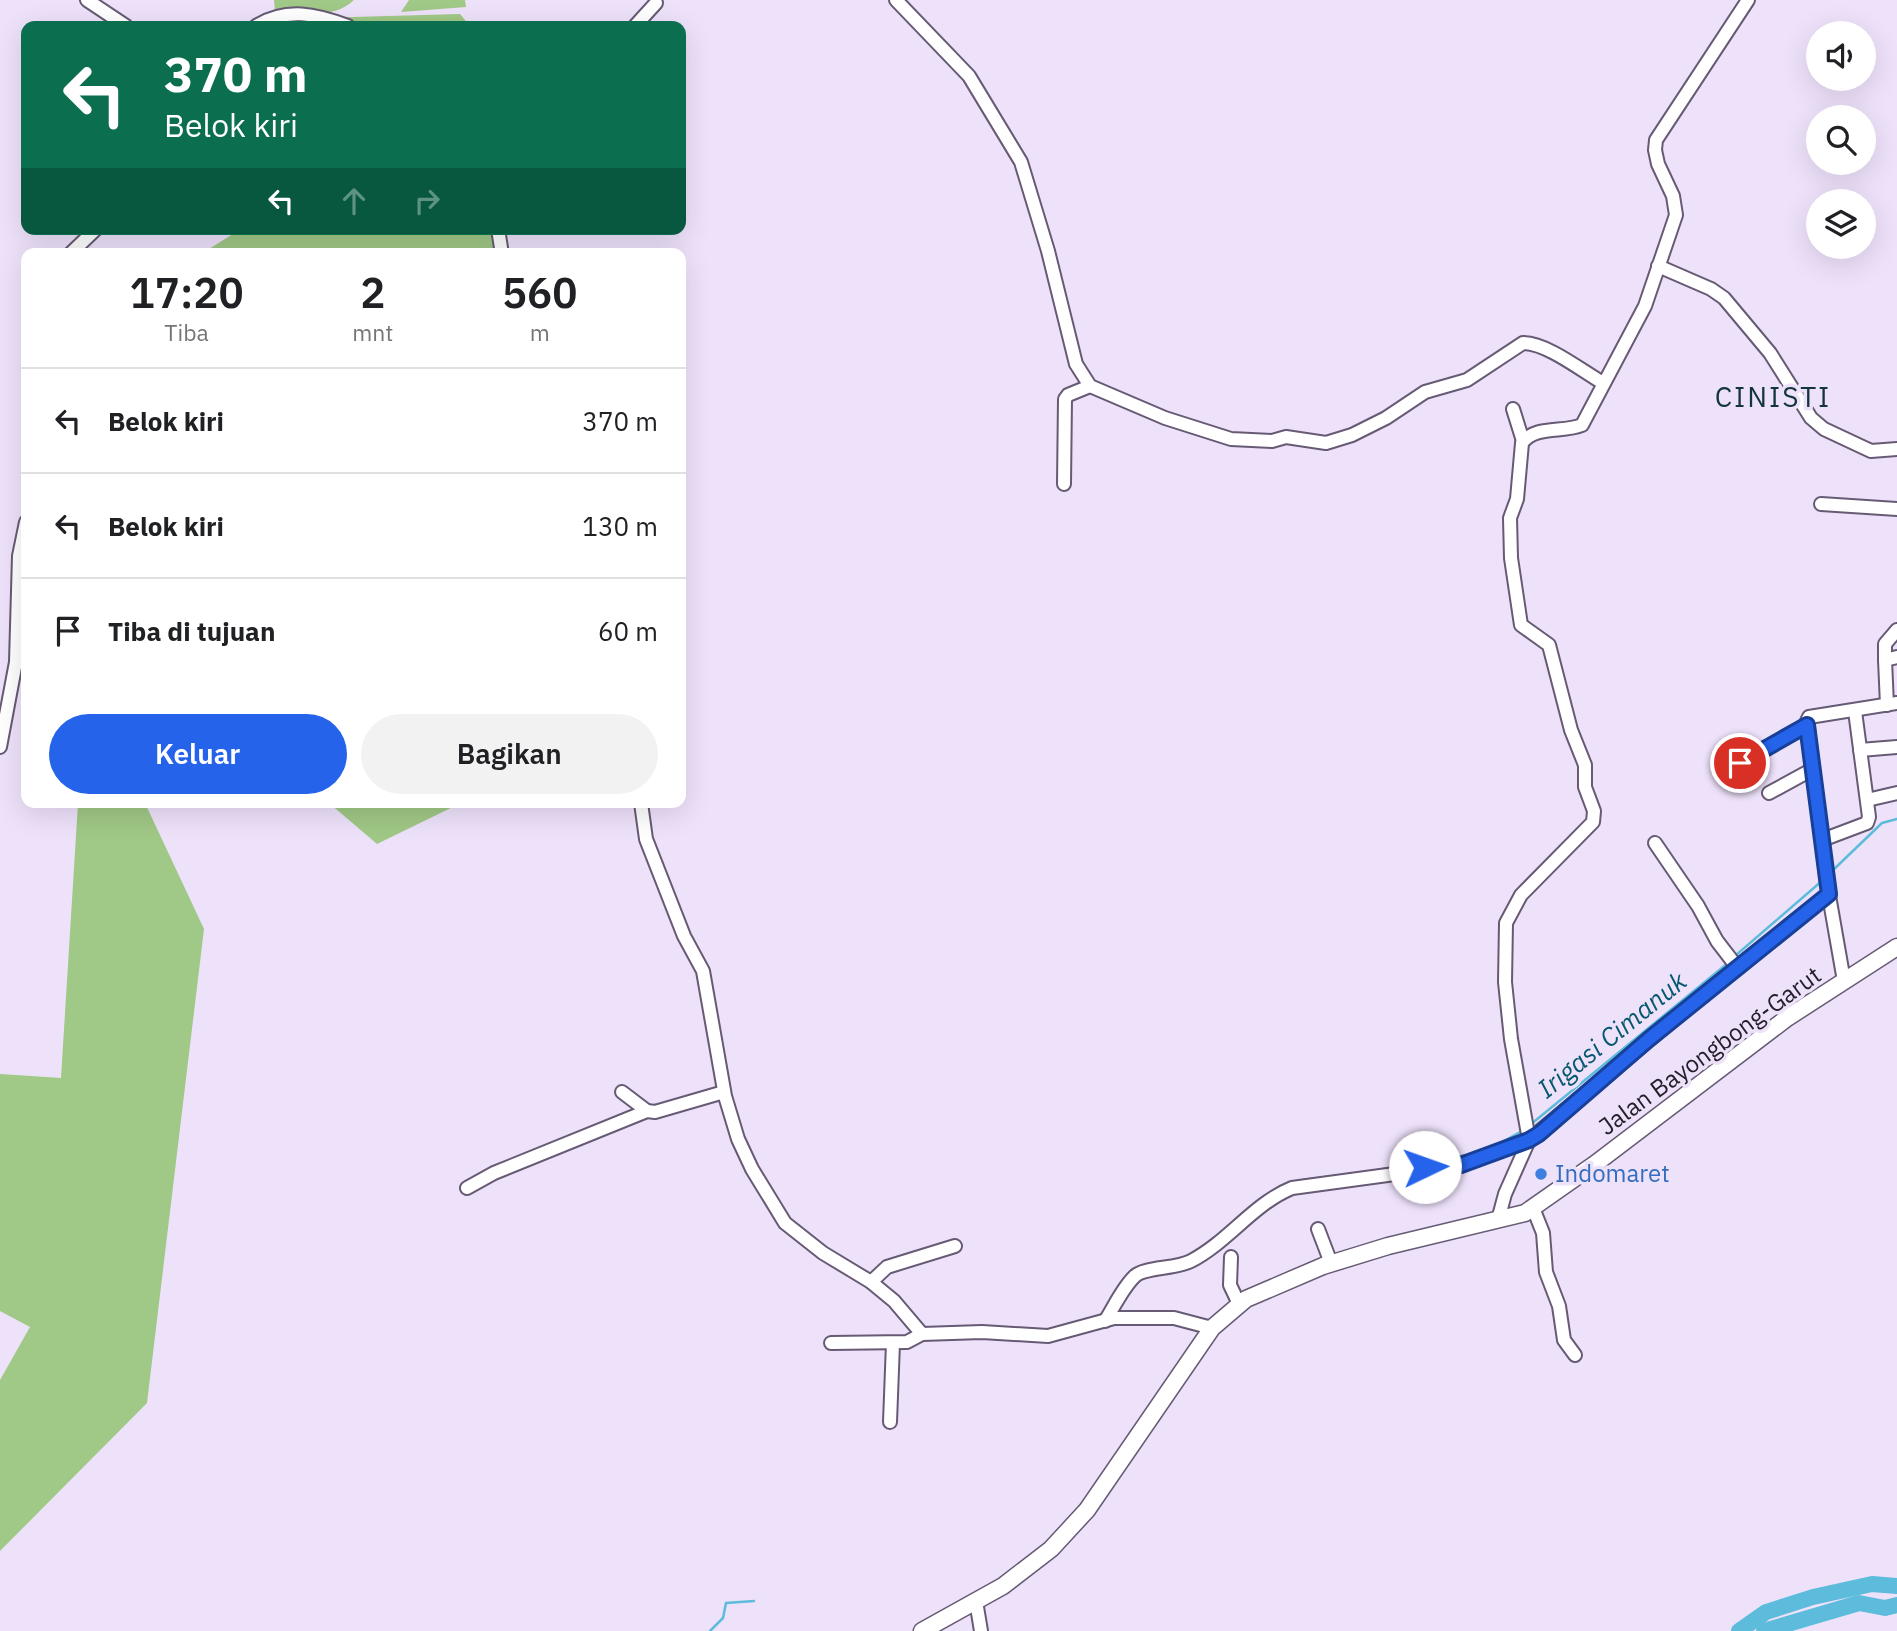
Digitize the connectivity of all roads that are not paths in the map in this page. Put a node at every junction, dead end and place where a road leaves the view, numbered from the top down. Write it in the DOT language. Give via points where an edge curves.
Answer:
graph roads {
  1 [pos="87,0"];
  2 [pos="896,0"];
  3 [pos="1748,0"];
  4 [pos="656,3"];
  5 [pos="118,21"];
  6 [pos="266,21"];
  7 [pos="334,21"];
  8 [pos="640,21"];
  9 [pos="90,235"];
  10 [pos="75,248"];
  11 [pos="1658,266"];
  12 [pos="1603,383"];
  13 [pos="1090,386"];
  14 [pos="1513,410"];
  15 [pos="1523,441"];
  16 [pos="1897,449"];
  17 [pos="1064,484"];
  18 [pos="1821,504"];
  19 [pos="1897,509"];
  20 [pos="21,546"];
  21 [pos="1897,630"];
  22 [pos="1891,658"];
  23 [pos="1892,704"];
  24 [pos="1855,711"];
  25 [pos="1807,725"];
  26 [pos="0,747"];
  27 [pos="1897,747"];
  28 [pos="1860,750"];
  29 [pos="1740,763"];
  30 [pos="1813,769"];
  31 [pos="1769,793"];
  32 [pos="1897,793"];
  33 [pos="1867,800"];
  34 [pos="642,808"];
  35 [pos="1822,840"];
  36 [pos="1655,843"];
  37 [pos="1828,892"];
  38 [pos="1897,947"];
  39 [pos="1734,963"];
  40 [pos="1844,981"];
  41 [pos="622,1092"];
  42 [pos="724,1092"];
  43 [pos="647,1111"];
  44 [pos="1529,1134"];
  45 [pos="467,1188"];
  46 [pos="1532,1208"];
  47 [pos="1498,1220"];
  48 [pos="1318,1230"];
  49 [pos="955,1247"];
  50 [pos="1231,1257"];
  51 [pos="1331,1263"];
  52 [pos="871,1282"];
  53 [pos="1239,1304"];
  54 [pos="1109,1319"];
  55 [pos="1212,1328"];
  56 [pos="922,1334"];
  57 [pos="831,1343"];
  58 [pos="893,1343"];
  59 [pos="1575,1355"];
  60 [pos="890,1422"];
  61 [pos="976,1601"];
  62 [pos="922,1631"];
  63 [pos="981,1631"];
  1 -- 5 [label="street"];
  2 -- 13 [label="street" via="969,76 1021,162 1076,364"];
  3 -- 11 [label="street" via="1656,139 1658,164 1676,203"];
  4 -- 8 [label="street"];
  6 -- 7 [label="street" via="296,13"];
  9 -- 10 [label="street"];
  11 -- 12 [label="street" via="1645,306"];
  11 -- 16 [label="street" via="1724,298 1770,354 1811,418 1824,429 1871,451"];
  12 -- 13 [label="street" via="1532,343 1523,343 1467,380 1425,391 1363,429 1319,444 1286,437 1231,439 1165,418"];
  12 -- 15 [label="street" via="1582,425 1539,432"];
  13 -- 17 [label="street" via="1065,399"];
  14 -- 15 [label="street"];
  15 -- 44 [label="street" via="1509,527 1520,620 1525,630 1549,645 1585,765 1585,787 1594,816 1521,895 1506,923 1515,1067"];
  18 -- 19 [label="street"];
  20 -- 26 [label="street" via="16,662"];
  21 -- 22 [label="street" via="1885,644"];
  22 -- 23 [label="street"];
  23 -- 24 [label="street"];
  24 -- 25 [label="street" via="1809,717"];
  24 -- 28 [label="street"];
  25 -- 29 [label="street"];
  25 -- 30 [label="street"];
  27 -- 28 [label="street"];
  28 -- 33 [label="street"];
  30 -- 31 [label="street"];
  30 -- 35 [label="street"];
  32 -- 33 [label="street"];
  33 -- 35 [label="street" via="1867,823"];
  34 -- 42 [label="street" via="646,839 684,936 703,971"];
  35 -- 37 [label="street"];
  36 -- 39 [label="street"];
  37 -- 39 [label="street"];
  37 -- 40 [label="street"];
  38 -- 40 [label="main road, Jalan Bayongbong-Garut"];
  39 -- 44 [label="street"];
  40 -- 46 [label="main road, Jalan Bayongbong-Garut" via="1787,1018"];
  41 -- 43 [label="street"];
  42 -- 43 [label="street" via="665,1111"];
  42 -- 52 [label="street" via="750,1165 785,1223"];
  43 -- 45 [label="street"];
  44 -- 47 [label="street"];
  44 -- 54 [label="street" via="1461,1165 1424,1163 1282,1192 1191,1261 1134,1276"];
  46 -- 47 [label="main road, Jalan Bayongbong-Garut"];
  46 -- 59 [label="street" via="1543,1233 1546,1272 1559,1306 1564,1340"];
  47 -- 51 [label="main road, Jalan Bayongbong-Garut"];
  48 -- 51 [label="street"];
  49 -- 52 [label="street" via="887,1267"];
  50 -- 53 [label="street" via="1230,1287"];
  51 -- 53 [label="main road, Jalan Bayongbong-Garut"];
  52 -- 56 [label="street"];
  53 -- 55 [label="main road, Jalan Bayongbong-Garut"];
  54 -- 55 [label="street" via="1174,1318"];
  54 -- 56 [label="street" via="1048,1336"];
  55 -- 61 [label="main road, Jalan Bayongbong-Garut" via="1087,1510 1028,1568"];
  56 -- 58 [label="street" via="912,1341"];
  57 -- 58 [label="street"];
  58 -- 60 [label="street"];
  61 -- 62 [label="main road, Jalan Bayongbong-Garut"];
  61 -- 63 [label="street"];
}
